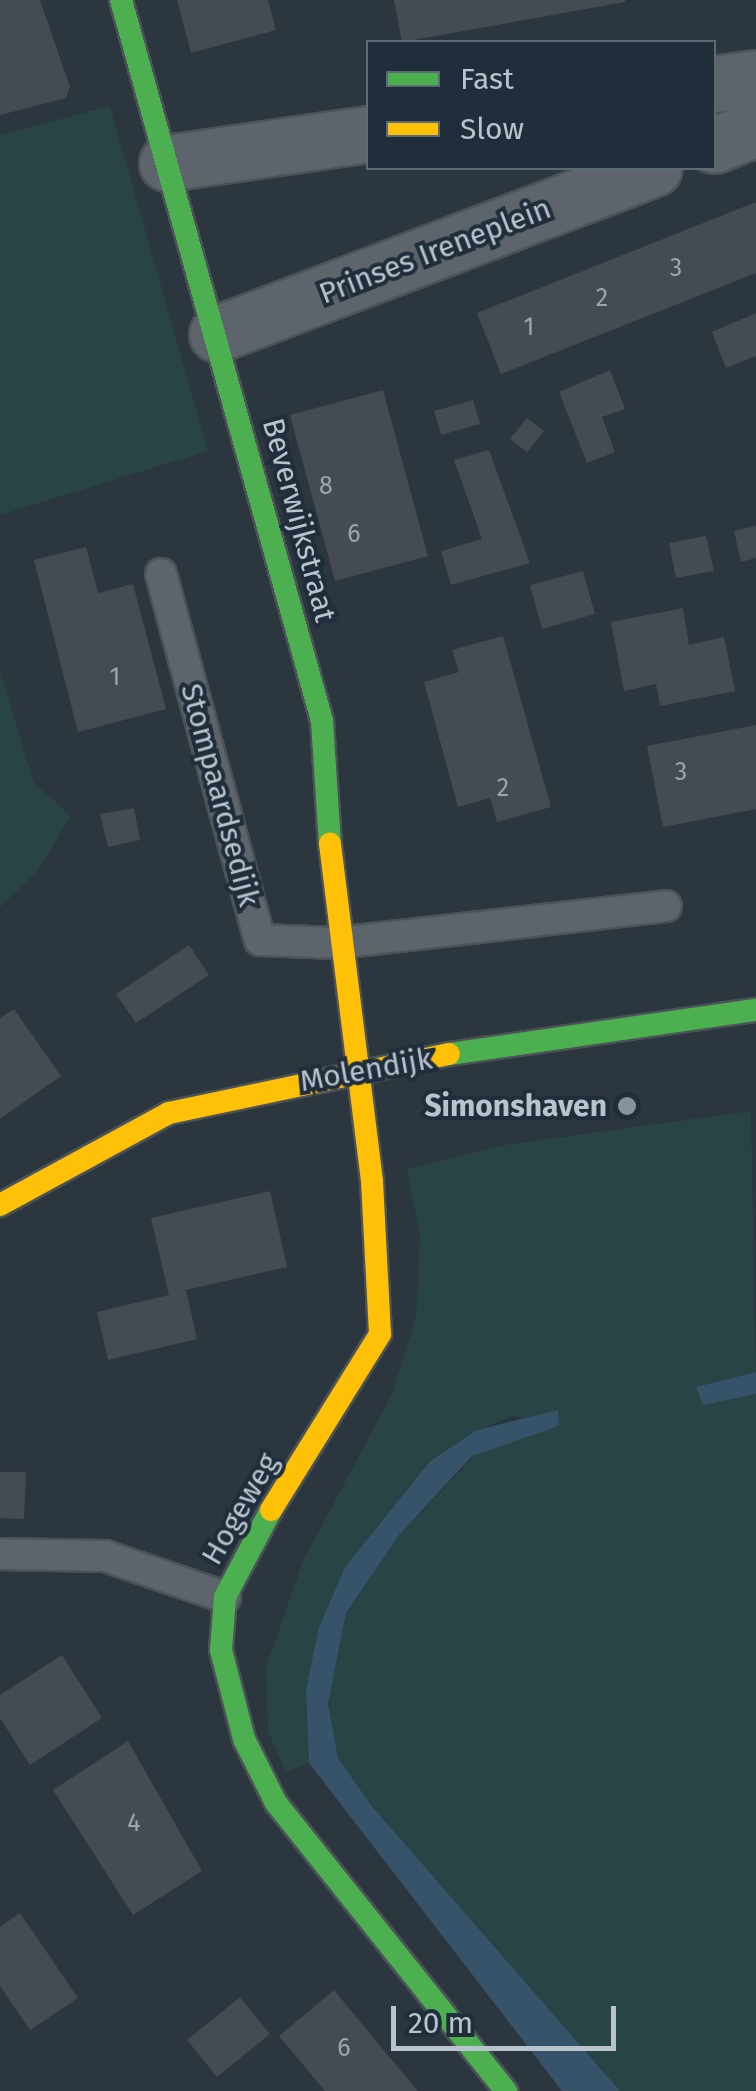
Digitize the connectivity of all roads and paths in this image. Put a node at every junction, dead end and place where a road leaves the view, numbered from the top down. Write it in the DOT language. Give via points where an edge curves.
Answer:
graph roads {
  1 [pos="121,0"];
  2 [pos="756,78"];
  3 [pos="716,84"];
  4 [pos="756,128"];
  5 [pos="366,134"];
  6 [pos="716,143"];
  7 [pos="167,163"];
  8 [pos="649,170"];
  9 [pos="217,334"];
  10 [pos="161,574"];
  11 [pos="666,906"];
  12 [pos="336,943"];
  13 [pos="756,1010"];
  14 [pos="352,1068"];
  15 [pos="0,1205"];
  16 [pos="0,1554"];
  17 [pos="225,1597"];
  18 [pos="506,2091"];
  1 -- 7 [label="street, Beverwijkstraat"];
  2 -- 3 [label="street"];
  4 -- 6 [label="street"];
  5 -- 7 [label="street"];
  7 -- 9 [label="street, Beverwijkstraat"];
  8 -- 9 [label="street, Prinses Ireneplein"];
  9 -- 12 [label="street, Beverwijkstraat" via="322,721"];
  10 -- 12 [label="lane, Stompaardsedijk" via="260,940"];
  11 -- 12 [label="lane"];
  12 -- 14 [label="street, Beverwijkstraat"];
  13 -- 14 [label="street, Molendijk"];
  14 -- 15 [label="street, Molendijk" via="169,1112"];
  14 -- 17 [label="street, Hogeweg" via="372,1181 380,1334"];
  16 -- 17 [label="lane" via="105,1556"];
  17 -- 18 [label="street, Hogeweg" via="220,1650 244,1739 276,1802"];
}
